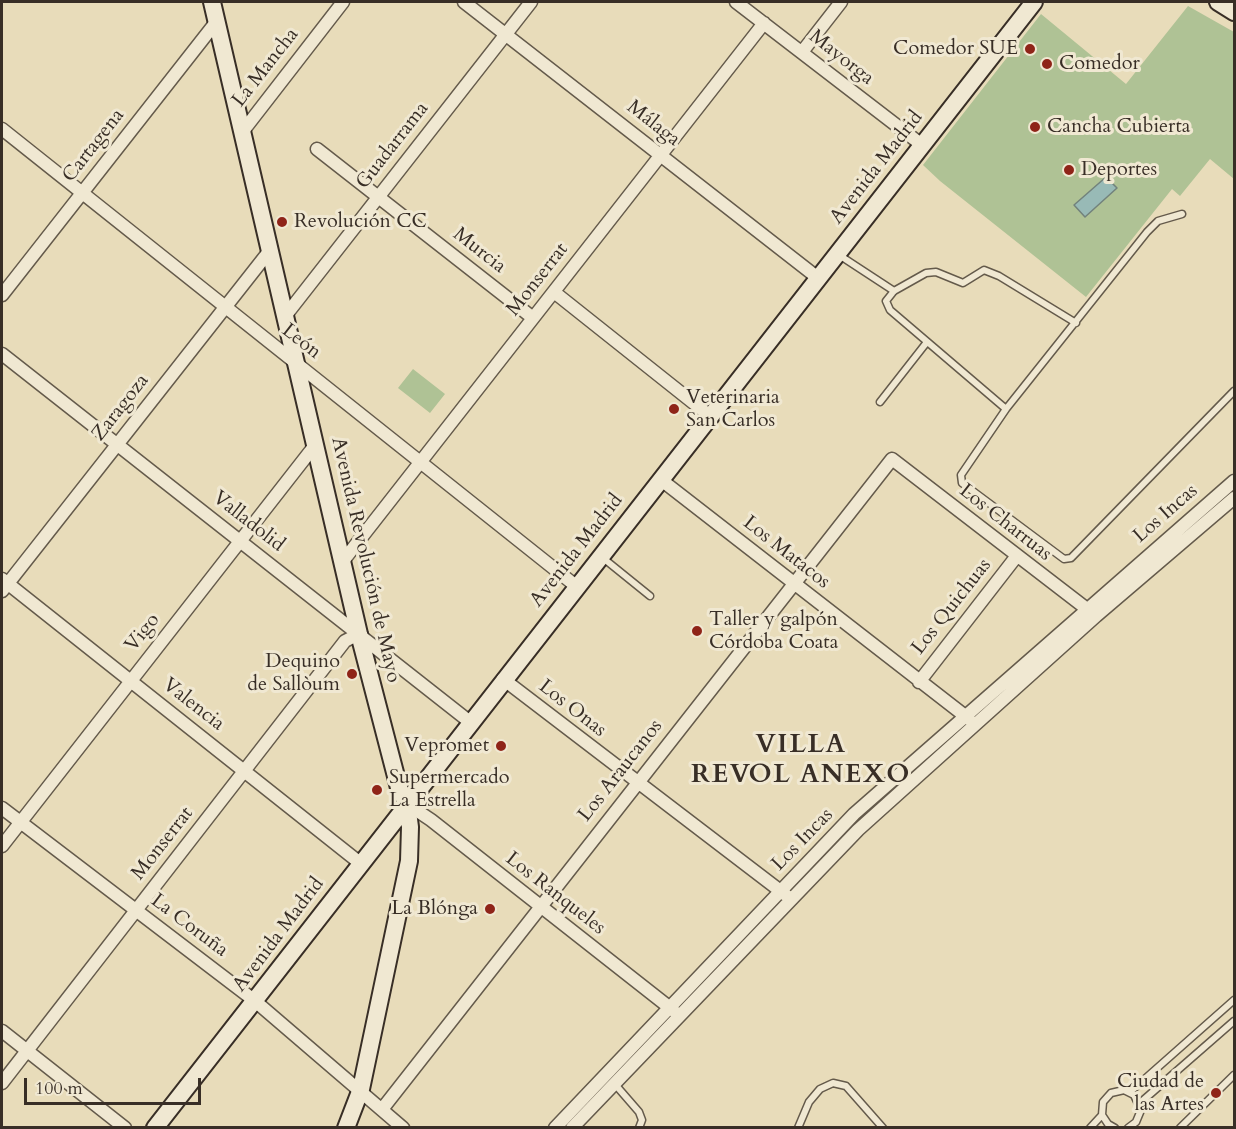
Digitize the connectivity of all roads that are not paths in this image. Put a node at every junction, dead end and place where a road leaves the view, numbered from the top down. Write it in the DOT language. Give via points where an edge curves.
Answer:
graph roads {
  1 [pos="212,2"];
  2 [pos="343,2"];
  3 [pos="464,2"];
  4 [pos="531,2"];
  5 [pos="736,2"];
  6 [pos="841,2"];
  7 [pos="1034,2"];
  8 [pos="1218,2"];
  9 [pos="1234,12"];
  10 [pos="217,21"];
  11 [pos="764,24"];
  12 [pos="506,34"];
  13 [pos="802,52"];
  14 [pos="2,129"];
  15 [pos="243,130"];
  16 [pos="922,145"];
  17 [pos="317,149"];
  18 [pos="661,155"];
  19 [pos="82,193"];
  20 [pos="378,197"];
  21 [pos="1182,214"];
  22 [pos="271,249"];
  23 [pos="837,254"];
  24 [pos="818,278"];
  25 [pos="894,291"];
  26 [pos="554,292"];
  27 [pos="2,295"];
  28 [pos="225,307"];
  29 [pos="286,315"];
  30 [pos="533,318"];
  31 [pos="1076,323"];
  32 [pos="927,342"];
  33 [pos="2,354"];
  34 [pos="297,364"];
  35 [pos="1234,391"];
  36 [pos="880,402"];
  37 [pos="1006,409"];
  38 [pos="710,416"];
  39 [pos="117,444"];
  40 [pos="316,444"];
  41 [pos="892,459"];
  42 [pos="421,462"];
  43 [pos="660,479"];
  44 [pos="1234,481"];
  45 [pos="1234,498"];
  46 [pos="240,541"];
  47 [pos="601,555"];
  48 [pos="1016,557"];
  49 [pos="343,561"];
  50 [pos="3,584"];
  51 [pos="794,584"];
  52 [pos="576,586"];
  53 [pos="650,596"];
  54 [pos="1092,613"];
  55 [pos="359,634"];
  56 [pos="503,680"];
  57 [pos="130,681"];
  58 [pos="919,682"];
  59 [pos="969,720"];
  60 [pos="470,722"];
  61 [pos="244,770"];
  62 [pos="636,783"];
  63 [pos="407,804"];
  64 [pos="2,808"];
  65 [pos="20,822"];
  66 [pos="2,846"];
  67 [pos="360,863"];
  68 [pos="785,895"];
  69 [pos="539,906"];
  70 [pos="137,910"];
  71 [pos="1234,1000"];
  72 [pos="255,1001"];
  73 [pos="674,1011"];
  74 [pos="1234,1021"];
  75 [pos="2,1031"];
  76 [pos="27,1051"];
  77 [pos="1234,1075"];
  78 [pos="610,1079"];
  79 [pos="2,1083"];
  80 [pos="361,1089"];
  81 [pos="1130,1092"];
  82 [pos="1140,1103"];
  83 [pos="383,1108"];
  84 [pos="1102,1114"];
  85 [pos="1113,1127"];
  86 [pos="125,1128"];
  87 [pos="155,1128"];
  88 [pos="346,1128"];
  89 [pos="403,1128"];
  90 [pos="555,1128"];
  91 [pos="572,1128"];
  92 [pos="639,1128"];
  93 [pos="798,1128"];
  94 [pos="883,1128"];
  95 [pos="1090,1128"];
  96 [pos="1128,1128"];
  97 [pos="1180,1128"];
  1 -- 10 [label="main road, Avenida Revolución de Mayo"];
  2 -- 15 [label="street, La Mancha"];
  3 -- 12 [label="street, Málaga"];
  4 -- 12 [label="street, Guadarrama"];
  5 -- 11 [label="street, Mayorga"];
  6 -- 13 [label="street"];
  7 -- 16 [label="main road, Avenida Madrid"];
  8 -- 9 [label="main road"];
  10 -- 15 [label="main road, Avenida Revolución de Mayo"];
  10 -- 19 [label="street, Cartagena"];
  11 -- 13 [label="street, Mayorga"];
  11 -- 18 [label="street, Monserrat"];
  12 -- 18 [label="street, Málaga"];
  12 -- 20 [label="street, Guadarrama"];
  13 -- 16 [label="street, Mayorga"];
  14 -- 19 [label="street, León"];
  15 -- 22 [label="main road, Avenida Revolución de Mayo"];
  16 -- 23 [label="main road, Avenida Madrid"];
  17 -- 20 [label="street, Murcia"];
  18 -- 24 [label="street, Málaga"];
  18 -- 26 [label="street, Monserrat"];
  19 -- 27 [label="street, Cartagena"];
  19 -- 28 [label="street, León"];
  20 -- 29 [label="street, Guadarrama"];
  20 -- 30 [label="street, Murcia"];
  21 -- 31 [label="lane" via="1158,221"];
  22 -- 28 [label="street, Zaragoza"];
  22 -- 29 [label="main road, Avenida Revolución de Mayo"];
  23 -- 24 [label="main road, Avenida Madrid"];
  23 -- 25 [label="lane"];
  24 -- 38 [label="main road, Avenida Madrid"];
  25 -- 31 [label="lane" via="926,273 936,272 963,283 984,270"];
  25 -- 32 [label="lane" via="886,301 890,310"];
  26 -- 30 [label="street, Monserrat"];
  26 -- 38 [label="street"];
  28 -- 34 [label="street, León"];
  28 -- 39 [label="street, Zaragoza"];
  29 -- 34 [label="main road, Avenida Revolución de Mayo"];
  30 -- 42 [label="street, Monserrat"];
  31 -- 37 [label="lane"];
  32 -- 36 [label="lane"];
  32 -- 37 [label="lane"];
  33 -- 39 [label="street, Valladolid"];
  34 -- 40 [label="main road, Avenida Revolución de Mayo"];
  34 -- 42 [label="street, León"];
  35 -- 37 [label="lane" via="1071,558 1064,559 962,483 961,475"];
  38 -- 43 [label="main road, Avenida Madrid"];
  39 -- 46 [label="street, Valladolid"];
  39 -- 50 [label="street, Zaragoza"];
  40 -- 46 [label="street, Vigo"];
  40 -- 49 [label="main road, Avenida Revolución de Mayo"];
  41 -- 48 [label="street, Los Charruas"];
  41 -- 51 [label="street, Los Araucanos"];
  42 -- 49 [label="street, Monserrat"];
  42 -- 52 [label="street, León"];
  43 -- 47 [label="main road, Avenida Madrid"];
  43 -- 51 [label="street, Los Matacos"];
  44 -- 54 [label="street, Los Incas"];
  45 -- 54 [label="street, Los Incas"];
  46 -- 55 [label="street, Valladolid"];
  46 -- 57 [label="street, Vigo"];
  47 -- 52 [label="main road, Avenida Madrid"];
  47 -- 53 [label="lane"];
  48 -- 54 [label="street, Los Charruas"];
  48 -- 58 [label="street, Los Quichuas"];
  49 -- 55 [label="main road, Avenida Revolución de Mayo"];
  50 -- 57 [label="street, Valencia"];
  51 -- 58 [label="street, Los Matacos"];
  51 -- 62 [label="street, Los Araucanos"];
  52 -- 56 [label="main road, Avenida Madrid"];
  54 -- 59 [label="street, Los Incas"];
  55 -- 60 [label="street, Valladolid"];
  55 -- 61 [label="street, Monserrat" via="345,641"];
  55 -- 63 [label="main road, Avenida Revolución de Mayo" via="399,788"];
  56 -- 60 [label="main road, Avenida Madrid"];
  56 -- 62 [label="street, Los Onas"];
  57 -- 61 [label="street, Valencia"];
  57 -- 65 [label="street, Vigo"];
  58 -- 59 [label="street, Los Matacos"];
  59 -- 68 [label="street, Los Incas" via="858,830"];
  60 -- 63 [label="main road, Avenida Madrid"];
  61 -- 67 [label="street, Valencia"];
  61 -- 70 [label="street, Monserrat"];
  62 -- 68 [label="street, Los Onas"];
  62 -- 69 [label="street, Los Araucanos"];
  63 -- 67 [label="main road, Avenida Madrid"];
  63 -- 69 [label="street, Los Ranqueles"];
  63 -- 80 [label="main road, Avenida Revolución de Mayo" via="409,861"];
  64 -- 65 [label="street, La Coruña"];
  65 -- 66 [label="street, Vigo"];
  65 -- 70 [label="street, La Coruña"];
  67 -- 72 [label="main road, Avenida Madrid"];
  68 -- 73 [label="street, Los Incas"];
  69 -- 73 [label="street, Los Ranqueles"];
  69 -- 83 [label="street, Los Araucanos"];
  70 -- 72 [label="street, La Coruña"];
  70 -- 76 [label="street, Monserrat"];
  71 -- 81 [label="lane"];
  72 -- 80 [label="street, La Coruña"];
  72 -- 87 [label="main road, Avenida Madrid"];
  73 -- 78 [label="street, Los Incas"];
  74 -- 82 [label="lane"];
  75 -- 76 [label="street"];
  76 -- 79 [label="street, Monserrat"];
  76 -- 86 [label="street"];
  77 -- 97 [label="lane"];
  78 -- 90 [label="street, Los Incas"];
  78 -- 91 [label="street, Los Incas"];
  78 -- 92 [label="lane" via="639,1112"];
  80 -- 83 [label="street, La Coruña"];
  80 -- 88 [label="main road, Avenida Revolución de Mayo"];
  81 -- 82 [label="lane"];
  81 -- 84 [label="lane" via="1117,1090 1107,1097"];
  82 -- 96 [label="lane" via="1140,1116"];
  83 -- 89 [label="street, La Coruña"];
  84 -- 85 [label="lane"];
  84 -- 95 [label="lane"];
  93 -- 94 [label="lane" via="810,1101 820,1089 833,1083 846,1086"];
}
